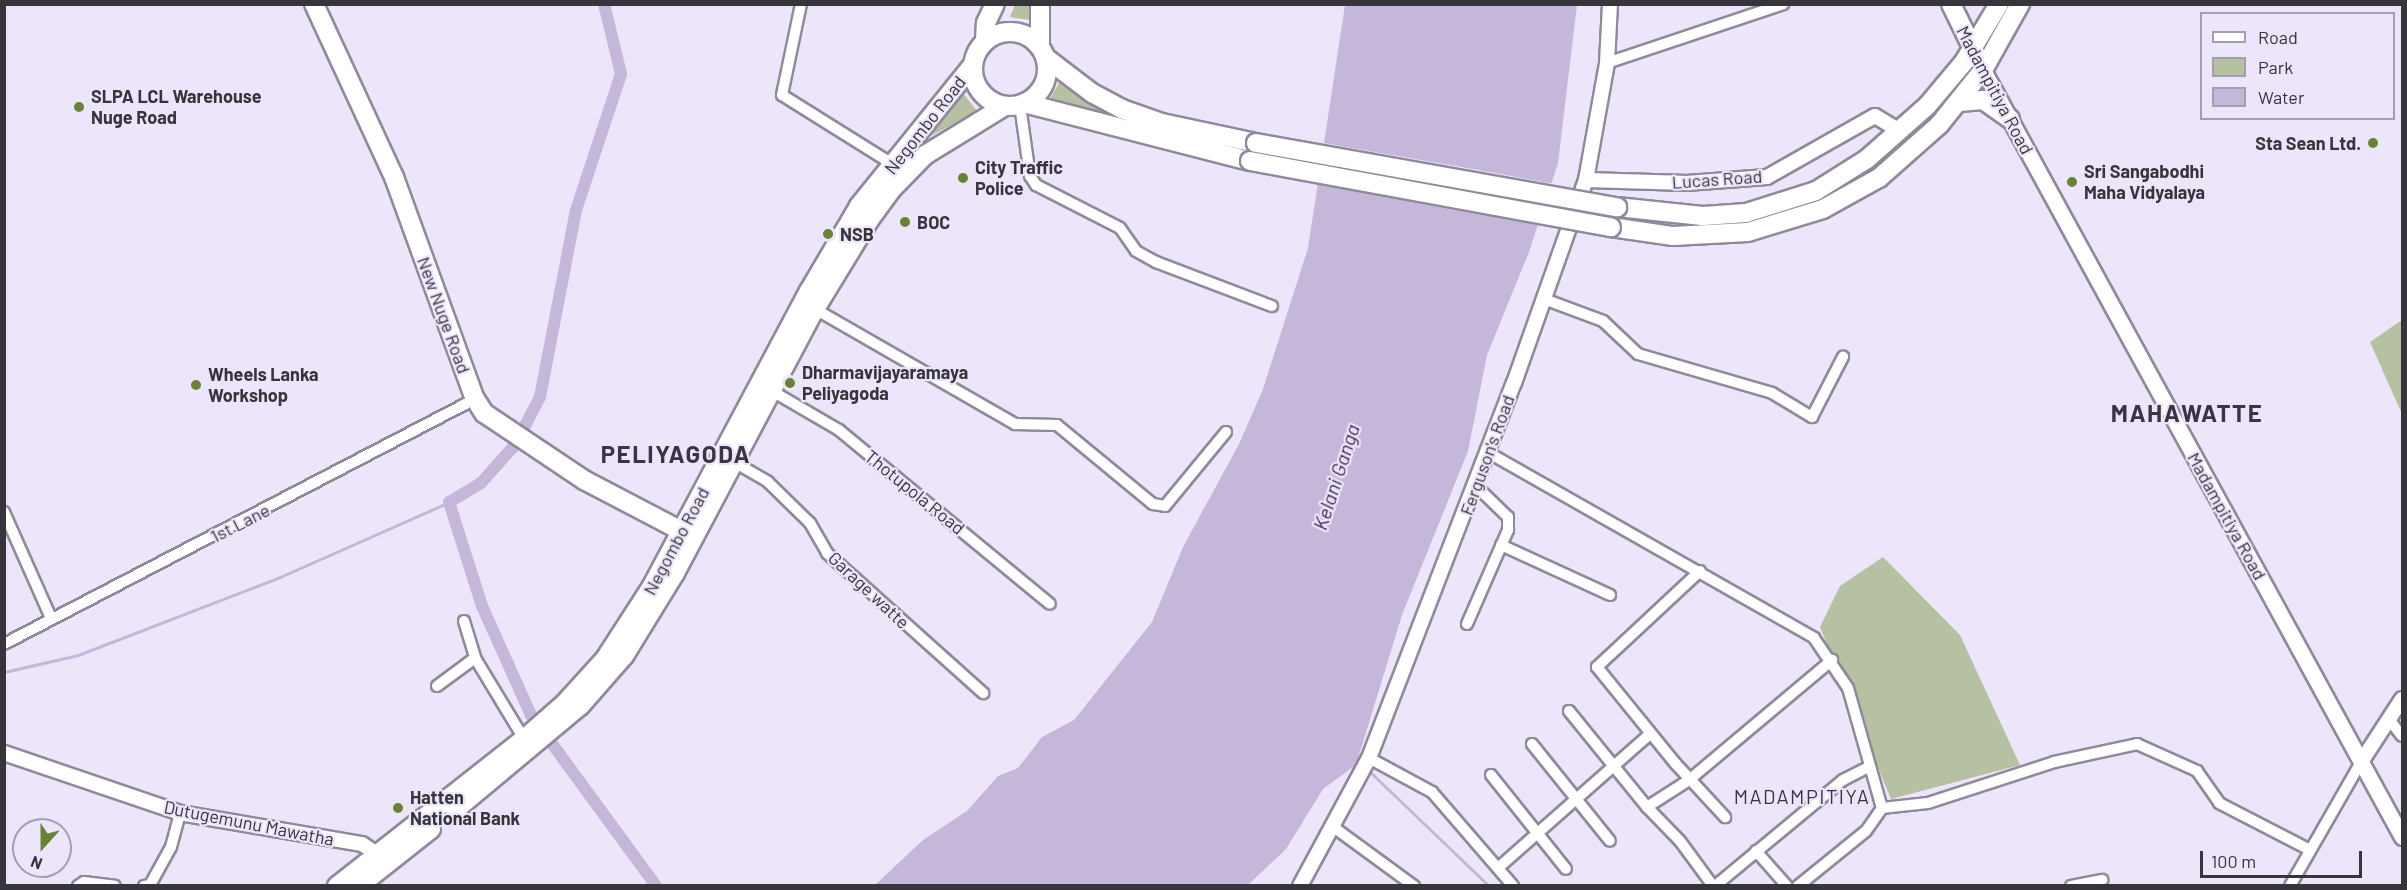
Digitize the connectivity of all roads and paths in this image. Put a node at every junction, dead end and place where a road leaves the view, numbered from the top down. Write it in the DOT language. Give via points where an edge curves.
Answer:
graph roads {
  1 [pos="314,4"];
  2 [pos="801,4"];
  3 [pos="995,4"];
  4 [pos="1040,4"];
  5 [pos="1610,4"];
  6 [pos="1783,4"];
  7 [pos="1999,4"];
  8 [pos="2020,4"];
  9 [pos="1955,13"];
  10 [pos="1989,22"];
  11 [pos="985,40"];
  12 [pos="1973,48"];
  13 [pos="1043,53"];
  14 [pos="1607,63"];
  15 [pos="972,66"];
  16 [pos="1983,70"];
  17 [pos="1960,102"];
  18 [pos="1016,104"];
  19 [pos="2010,119"];
  20 [pos="1900,131"];
  21 [pos="894,165"];
  22 [pos="1586,180"];
  23 [pos="1544,299"];
  24 [pos="1272,306"];
  25 [pos="815,309"];
  26 [pos="1843,357"];
  27 [pos="772,391"];
  28 [pos="475,399"];
  29 [pos="1226,432"];
  30 [pos="1489,453"];
  31 [pos="734,462"];
  32 [pos="1477,487"];
  33 [pos="4,512"];
  34 [pos="687,535"];
  35 [pos="1501,545"];
  36 [pos="1700,571"];
  37 [pos="1610,595"];
  38 [pos="1050,604"];
  39 [pos="51,618"];
  40 [pos="464,621"];
  41 [pos="1467,624"];
  42 [pos="4,644"];
  43 [pos="475,658"];
  44 [pos="1832,660"];
  45 [pos="437,686"];
  46 [pos="983,693"];
  47 [pos="2403,699"];
  48 [pos="1569,711"];
  49 [pos="2389,719"];
  50 [pos="1650,734"];
  51 [pos="2403,736"];
  52 [pos="529,740"];
  53 [pos="1532,744"];
  54 [pos="4,753"];
  55 [pos="1369,758"];
  56 [pos="2361,762"];
  57 [pos="1613,765"];
  58 [pos="1870,766"];
  59 [pos="1491,776"];
  60 [pos="1689,780"];
  61 [pos="1575,796"];
  62 [pos="1647,807"];
  63 [pos="1882,808"];
  64 [pos="180,813"];
  65 [pos="1725,817"];
  66 [pos="1332,826"];
  67 [pos="1536,833"];
  68 [pos="2403,837"];
  69 [pos="1610,841"];
  70 [pos="2310,850"];
  71 [pos="1756,851"];
  72 [pos="383,858"];
  73 [pos="1498,868"];
  74 [pos="1566,869"];
  75 [pos="2102,880"];
  76 [pos="78,885"];
  77 [pos="115,885"];
  78 [pos="144,885"];
  79 [pos="337,885"];
  80 [pos="359,885"];
  81 [pos="1300,885"];
  82 [pos="1414,885"];
  83 [pos="1513,885"];
  84 [pos="1714,885"];
  85 [pos="1787,885"];
  86 [pos="1798,885"];
  87 [pos="2071,885"];
  88 [pos="2290,885"];
  1 -- 28 [label="main road, New Nuge Road" via="394,177"];
  2 -- 21 [label="street" via="782,95"];
  3 -- 11 [label="main road" via="986,23"];
  4 -- 13 [label="main road"];
  5 -- 14 [label="street, Ferguson's Road"];
  6 -- 14 [label="street"];
  7 -- 10 [label="main road"];
  8 -- 16 [label="main road"];
  9 -- 10 [label="main road" via="1971,27"];
  9 -- 12 [label="main road, Madampitiya Road"];
  10 -- 12 [label="main road"];
  11 -- 13 [label="main road" via="1001,32 1014,32 1026,35"];
  11 -- 15 [label="main road"];
  12 -- 16 [label="main road, Madampitiya Road"];
  12 -- 20 [label="main road" via="1940,92"];
  13 -- 18 [label="main road" via="1043,85"];
  13 -- 20 [label="main road, bridge" via="1078,84 1122,109 1162,123 1256,143 1673,215 1746,213 1816,191 1867,159"];
  14 -- 22 [label="street, Ferguson's Road"];
  15 -- 18 [label="main road" via="981,92"];
  15 -- 21 [label="main road, Negombo Road"];
  16 -- 17 [label="main road"];
  16 -- 19 [label="main road, Madampitiya Road"];
  17 -- 18 [label="main road, bridge" via="1879,178 1823,209 1748,232 1673,236 1250,161"];
  17 -- 19 [label="main road" via="1983,100"];
  18 -- 24 [label="street" via="1030,176 1036,186 1120,228 1136,251 1156,262"];
  18 -- 25 [label="main road, Negombo Road" via="946,139 909,169 865,227"];
  19 -- 56 [label="main road, Madampitiya Road"];
  20 -- 22 [label="street, Lucas Road" via="1875,116 1767,177 1687,183"];
  21 -- 34 [label="main road, Negombo Road" via="859,206 808,291"];
  22 -- 23 [label="street, Ferguson's Road"];
  23 -- 26 [label="street" via="1603,321 1638,354 1772,393 1812,417"];
  23 -- 30 [label="street, Ferguson's Road"];
  25 -- 27 [label="main road, Negombo Road"];
  25 -- 29 [label="street" via="1015,424 1057,425 1153,504 1165,506"];
  27 -- 31 [label="main road, Negombo Road"];
  27 -- 38 [label="street, Thotupola Road" via="839,430"];
  28 -- 34 [label="main road, New Nuge Road" via="496,423 540,453"];
  28 -- 39 [label="street, 1st Lane"];
  30 -- 32 [label="street, Ferguson's Road"];
  30 -- 36 [label="street"];
  31 -- 34 [label="main road, Negombo Road"];
  31 -- 46 [label="street, Garage watte" via="768,482 810,523 826,553"];
  32 -- 35 [label="street" via="1508,517 1508,530"];
  32 -- 55 [label="street, Ferguson's Road"];
  33 -- 39 [label="street"];
  34 -- 52 [label="main road, Negombo Road" via="624,656 580,706"];
  35 -- 37 [label="street"];
  35 -- 41 [label="street"];
  36 -- 44 [label="street" via="1814,638"];
  36 -- 50 [label="street" via="1597,667"];
  39 -- 42 [label="street, 1st Lane"];
  40 -- 43 [label="street"];
  43 -- 45 [label="street"];
  43 -- 52 [label="street"];
  44 -- 58 [label="street" via="1848,687"];
  44 -- 60 [label="street"];
  47 -- 49 [label="street"];
  48 -- 57 [label="street"];
  49 -- 51 [label="street"];
  49 -- 56 [label="street"];
  50 -- 57 [label="street"];
  50 -- 60 [label="street"];
  52 -- 72 [label="main road, Negombo Road"];
  53 -- 61 [label="street"];
  54 -- 64 [label="street, Dutugemunu Mawatha"];
  55 -- 66 [label="street, Ferguson's Road"];
  55 -- 73 [label="street" via="1432,792"];
  56 -- 68 [label="main road, Madampitiya Road"];
  56 -- 70 [label="street"];
  57 -- 61 [label="street"];
  57 -- 62 [label="street"];
  58 -- 63 [label="street"];
  58 -- 71 [label="street" via="1843,780"];
  59 -- 67 [label="street"];
  60 -- 62 [label="street"];
  60 -- 65 [label="street"];
  61 -- 67 [label="street"];
  61 -- 69 [label="street"];
  62 -- 84 [label="street"];
  63 -- 70 [label="street" via="1928,802 2054,762 2137,744 2197,771 2219,803"];
  63 -- 86 [label="street" via="1866,831"];
  64 -- 72 [label="street, Dutugemunu Mawatha" via="362,844"];
  64 -- 78 [label="street" via="171,847 150,885"];
  66 -- 81 [label="street, Ferguson's Road"];
  66 -- 82 [label="street"];
  67 -- 73 [label="street"];
  67 -- 74 [label="street"];
  70 -- 88 [label="street"];
  71 -- 84 [label="street"];
  71 -- 85 [label="street"];
  72 -- 79 [label="main road, Negombo Road"];
  72 -- 80 [label="main road, Negombo Road"];
  73 -- 83 [label="street"];
  75 -- 87 [label="street"];
  76 -- 77 [label="street"];
}
